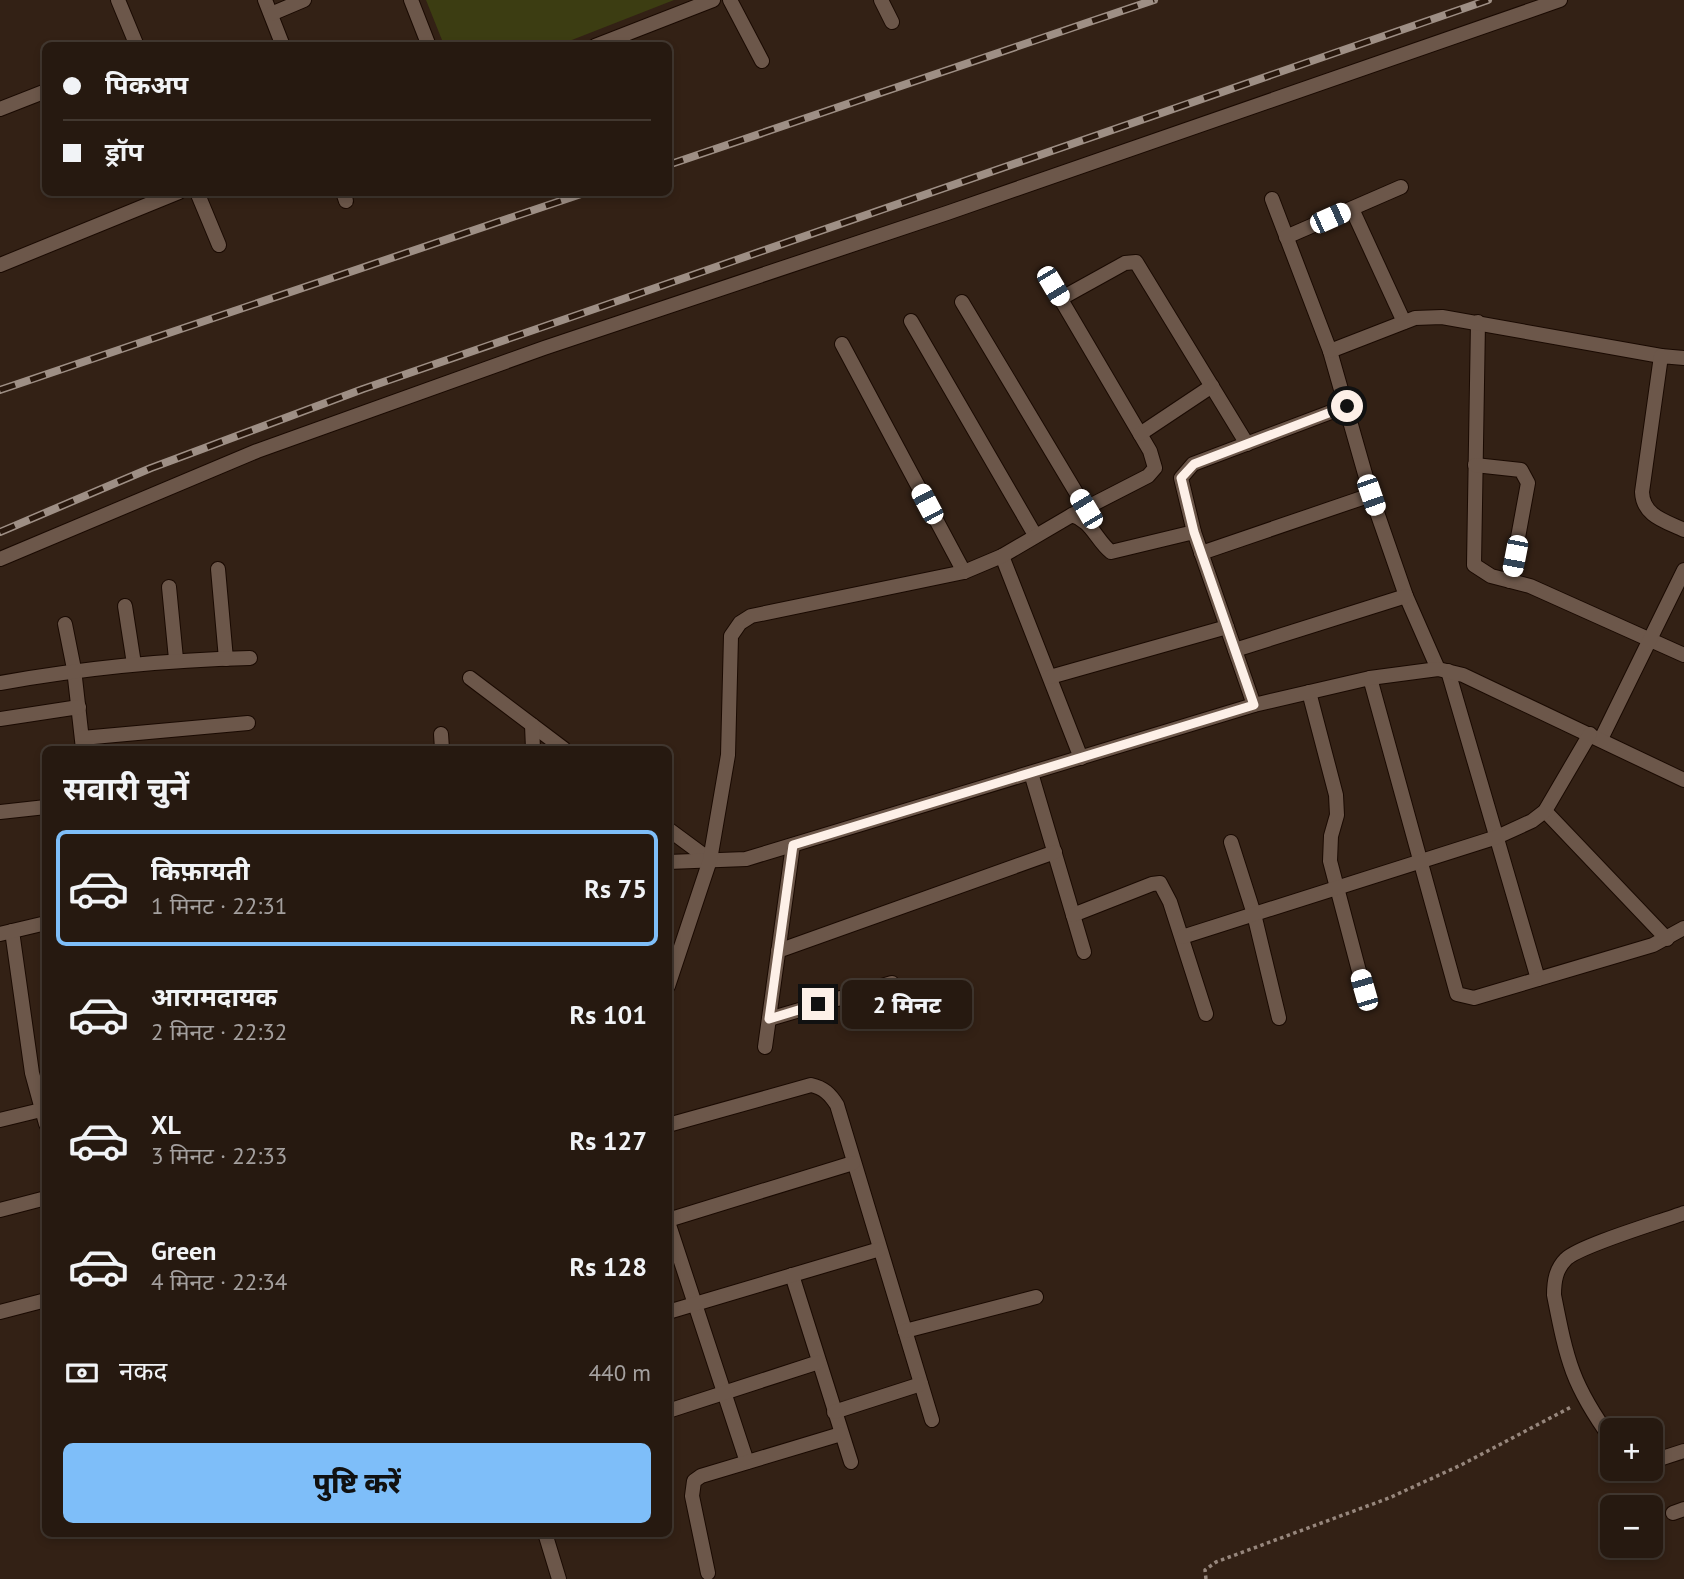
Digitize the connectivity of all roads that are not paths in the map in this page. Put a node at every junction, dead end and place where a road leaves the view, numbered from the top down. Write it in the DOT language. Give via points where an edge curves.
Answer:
graph roads {
  1 [pos="118,0"];
  2 [pos="304,0"];
  3 [pos="411,0"];
  4 [pos="713,0"];
  5 [pos="730,0"];
  6 [pos="881,0"];
  7 [pos="1560,0"];
  8 [pos="268,7"];
  9 [pos="892,22"];
  10 [pos="135,42"];
  11 [pos="282,42"];
  12 [pos="427,42"];
  13 [pos="605,42"];
  14 [pos="762,61"];
  15 [pos="42,93"];
  16 [pos="0,109"];
  17 [pos="1401,187"];
  18 [pos="169,196"];
  19 [pos="199,196"];
  20 [pos="1272,199"];
  21 [pos="1352,209"];
  22 [pos="1286,237"];
  23 [pos="219,245"];
  24 [pos="0,265"];
  25 [pos="1046,274"];
  26 [pos="1060,299"];
  27 [pos="962,302"];
  28 [pos="911,321"];
  29 [pos="1404,322"];
  30 [pos="1478,322"];
  31 [pos="842,344"];
  32 [pos="1330,351"];
  33 [pos="1661,356"];
  34 [pos="1684,358"];
  35 [pos="1212,386"];
  36 [pos="1347,406"];
  37 [pos="1140,433"];
  38 [pos="1247,444"];
  39 [pos="1475,465"];
  40 [pos="1371,495"];
  41 [pos="1079,512"];
  42 [pos="1684,530"];
  43 [pos="1194,532"];
  44 [pos="1035,535"];
  45 [pos="1201,553"];
  46 [pos="1002,556"];
  47 [pos="0,559"];
  48 [pos="218,569"];
  49 [pos="1684,570"];
  50 [pos="964,572"];
  51 [pos="1510,581"];
  52 [pos="170,587"];
  53 [pos="1406,596"];
  54 [pos="125,606"];
  55 [pos="65,624"];
  56 [pos="1227,627"];
  57 [pos="1651,639"];
  58 [pos="1235,650"];
  59 [pos="1684,655"];
  60 [pos="250,658"];
  61 [pos="176,659"];
  62 [pos="226,659"];
  63 [pos="134,664"];
  64 [pos="75,669"];
  65 [pos="1443,670"];
  66 [pos="1049,677"];
  67 [pos="470,678"];
  68 [pos="1370,678"];
  69 [pos="0,683"];
  70 [pos="1309,692"];
  71 [pos="1254,705"];
  72 [pos="79,707"];
  73 [pos="0,719"];
  74 [pos="248,723"];
  75 [pos="533,725"];
  76 [pos="442,734"];
  77 [pos="1596,736"];
  78 [pos="83,744"];
  79 [pos="442,746"];
  80 [pos="533,746"];
  81 [pos="560,746"];
  82 [pos="1081,758"];
  83 [pos="1031,773"];
  84 [pos="1684,780"];
  85 [pos="42,807"];
  86 [pos="0,811"];
  87 [pos="1545,811"];
  88 [pos="672,832"];
  89 [pos="1497,837"];
  90 [pos="1231,842"];
  91 [pos="793,845"];
  92 [pos="1055,852"];
  93 [pos="710,860"];
  94 [pos="1419,860"];
  95 [pos="672,862"];
  96 [pos="1336,888"];
  97 [pos="1254,914"];
  98 [pos="1073,915"];
  99 [pos="42,924"];
  100 [pos="1684,928"];
  101 [pos="6,932"];
  102 [pos="1182,937"];
  103 [pos="1667,939"];
  104 [pos="778,951"];
  105 [pos="1084,952"];
  106 [pos="673,957"];
  107 [pos="1538,979"];
  108 [pos="892,983"];
  109 [pos="1364,990"];
  110 [pos="1206,1014"];
  111 [pos="1279,1018"];
  112 [pos="769,1019"];
  113 [pos="765,1047"];
  114 [pos="42,1112"];
  115 [pos="42,1117"];
  116 [pos="0,1120"];
  117 [pos="672,1124"];
  118 [pos="853,1163"];
  119 [pos="42,1199"];
  120 [pos="0,1210"];
  121 [pos="1684,1213"];
  122 [pos="672,1220"];
  123 [pos="672,1233"];
  124 [pos="880,1250"];
  125 [pos="792,1275"];
  126 [pos="1036,1297"];
  127 [pos="42,1301"];
  128 [pos="695,1304"];
  129 [pos="672,1311"];
  130 [pos="0,1312"];
  131 [pos="905,1331"];
  132 [pos="819,1362"];
  133 [pos="921,1384"];
  134 [pos="723,1393"];
  135 [pos="672,1410"];
  136 [pos="834,1412"];
  137 [pos="932,1420"];
  138 [pos="1600,1423"];
  139 [pos="841,1434"];
  140 [pos="1684,1451"];
  141 [pos="1663,1458"];
  142 [pos="747,1462"];
  143 [pos="851,1462"];
  144 [pos="546,1537"];
  145 [pos="708,1573"];
  146 [pos="559,1579"];
  1 -- 10 [label="street"];
  2 -- 8 [label="street"];
  3 -- 12 [label="street"];
  4 -- 13 [label="street"];
  5 -- 14 [label="street"];
  6 -- 9 [label="street"];
  7 -- 47 [label="street" via="257,451"];
  8 -- 11 [label="street"];
  15 -- 16 [label="street"];
  17 -- 21 [label="street"];
  18 -- 24 [label="street"];
  19 -- 23 [label="street"];
  20 -- 22 [label="street"];
  21 -- 22 [label="street"];
  21 -- 29 [label="street"];
  22 -- 32 [label="street"];
  25 -- 26 [label="street"];
  26 -- 35 [label="street" via="1125,263 1136,262"];
  26 -- 37 [label="street"];
  27 -- 41 [label="street"];
  28 -- 44 [label="street"];
  29 -- 30 [label="street" via="1442,317"];
  29 -- 32 [label="street"];
  30 -- 33 [label="street"];
  30 -- 39 [label="street"];
  31 -- 50 [label="street"];
  32 -- 36 [label="street"];
  33 -- 34 [label="street"];
  33 -- 42 [label="street" via="1642,502 1653,515"];
  35 -- 37 [label="street"];
  35 -- 38 [label="street"];
  36 -- 38 [label="street"];
  36 -- 40 [label="street"];
  37 -- 41 [label="street" via="1155,468"];
  38 -- 43 [label="street" via="1194,464 1181,478"];
  39 -- 51 [label="street" via="1474,565"];
  39 -- 51 [label="street" via="1521,470 1526,475"];
  40 -- 45 [label="street"];
  40 -- 53 [label="street"];
  41 -- 43 [label="street" via="1111,552"];
  41 -- 44 [label="street"];
  43 -- 45 [label="street"];
  44 -- 46 [label="street"];
  45 -- 56 [label="street"];
  46 -- 50 [label="street"];
  46 -- 66 [label="street"];
  48 -- 62 [label="street"];
  49 -- 57 [label="street"];
  50 -- 93 [label="street" via="751,616 740,623 731,636 728,755"];
  51 -- 57 [label="street"];
  52 -- 61 [label="street"];
  53 -- 58 [label="street"];
  53 -- 65 [label="street"];
  54 -- 63 [label="street"];
  55 -- 64 [label="street"];
  56 -- 58 [label="street"];
  56 -- 66 [label="street"];
  57 -- 59 [label="street"];
  57 -- 77 [label="street"];
  58 -- 71 [label="street"];
  60 -- 62 [label="street"];
  61 -- 62 [label="street"];
  61 -- 63 [label="street"];
  63 -- 64 [label="street"];
  64 -- 69 [label="street"];
  64 -- 72 [label="street"];
  65 -- 68 [label="street"];
  65 -- 77 [label="street"];
  65 -- 89 [label="street"];
  66 -- 82 [label="street"];
  67 -- 75 [label="street"];
  68 -- 70 [label="street"];
  68 -- 94 [label="street"];
  70 -- 71 [label="street"];
  70 -- 96 [label="street" via="1336,795 1330,848"];
  71 -- 82 [label="street"];
  72 -- 73 [label="street"];
  72 -- 78 [label="street"];
  74 -- 78 [label="street"];
  75 -- 80 [label="street"];
  75 -- 81 [label="street"];
  76 -- 79 [label="street"];
  77 -- 84 [label="street"];
  77 -- 87 [label="street"];
  82 -- 83 [label="street"];
  83 -- 91 [label="street"];
  83 -- 92 [label="street"];
  85 -- 86 [label="street"];
  87 -- 89 [label="street"];
  87 -- 103 [label="street"];
  88 -- 93 [label="street"];
  89 -- 94 [label="street"];
  89 -- 107 [label="street"];
  90 -- 97 [label="street"];
  91 -- 93 [label="street" via="746,859"];
  91 -- 104 [label="street"];
  92 -- 98 [label="street"];
  92 -- 104 [label="street"];
  93 -- 95 [label="street"];
  93 -- 106 [label="street"];
  94 -- 96 [label="street"];
  94 -- 107 [label="street" via="1457,993 1474,998"];
  96 -- 97 [label="street"];
  96 -- 109 [label="street"];
  97 -- 102 [label="street"];
  97 -- 111 [label="street"];
  98 -- 102 [label="street" via="1160,883"];
  98 -- 105 [label="street"];
  99 -- 101 [label="street"];
  100 -- 103 [label="street"];
  101 -- 114 [label="street"];
  102 -- 110 [label="street"];
  103 -- 107 [label="street"];
  104 -- 112 [label="street"];
  108 -- 112 [label="street"];
  112 -- 113 [label="street"];
  115 -- 116 [label="street"];
  117 -- 118 [label="street" via="811,1085 822,1088 837,1105"];
  118 -- 122 [label="street"];
  118 -- 124 [label="street"];
  119 -- 120 [label="street"];
  121 -- 138 [label="street" via="1576,1253 1559,1268 1554,1295 1566,1359 1584,1401"];
  123 -- 128 [label="street"];
  124 -- 125 [label="street"];
  124 -- 131 [label="street"];
  125 -- 128 [label="street"];
  125 -- 132 [label="street"];
  126 -- 131 [label="street"];
  127 -- 130 [label="street"];
  128 -- 129 [label="street"];
  128 -- 134 [label="street"];
  131 -- 133 [label="street"];
  132 -- 134 [label="street"];
  132 -- 136 [label="street"];
  133 -- 136 [label="street"];
  133 -- 137 [label="street"];
  134 -- 135 [label="street"];
  134 -- 142 [label="street"];
  136 -- 139 [label="street"];
  139 -- 142 [label="street"];
  139 -- 143 [label="street"];
  140 -- 141 [label="street"];
  142 -- 145 [label="street" via="701,1476 691,1487"];
  144 -- 146 [label="street"];
}
